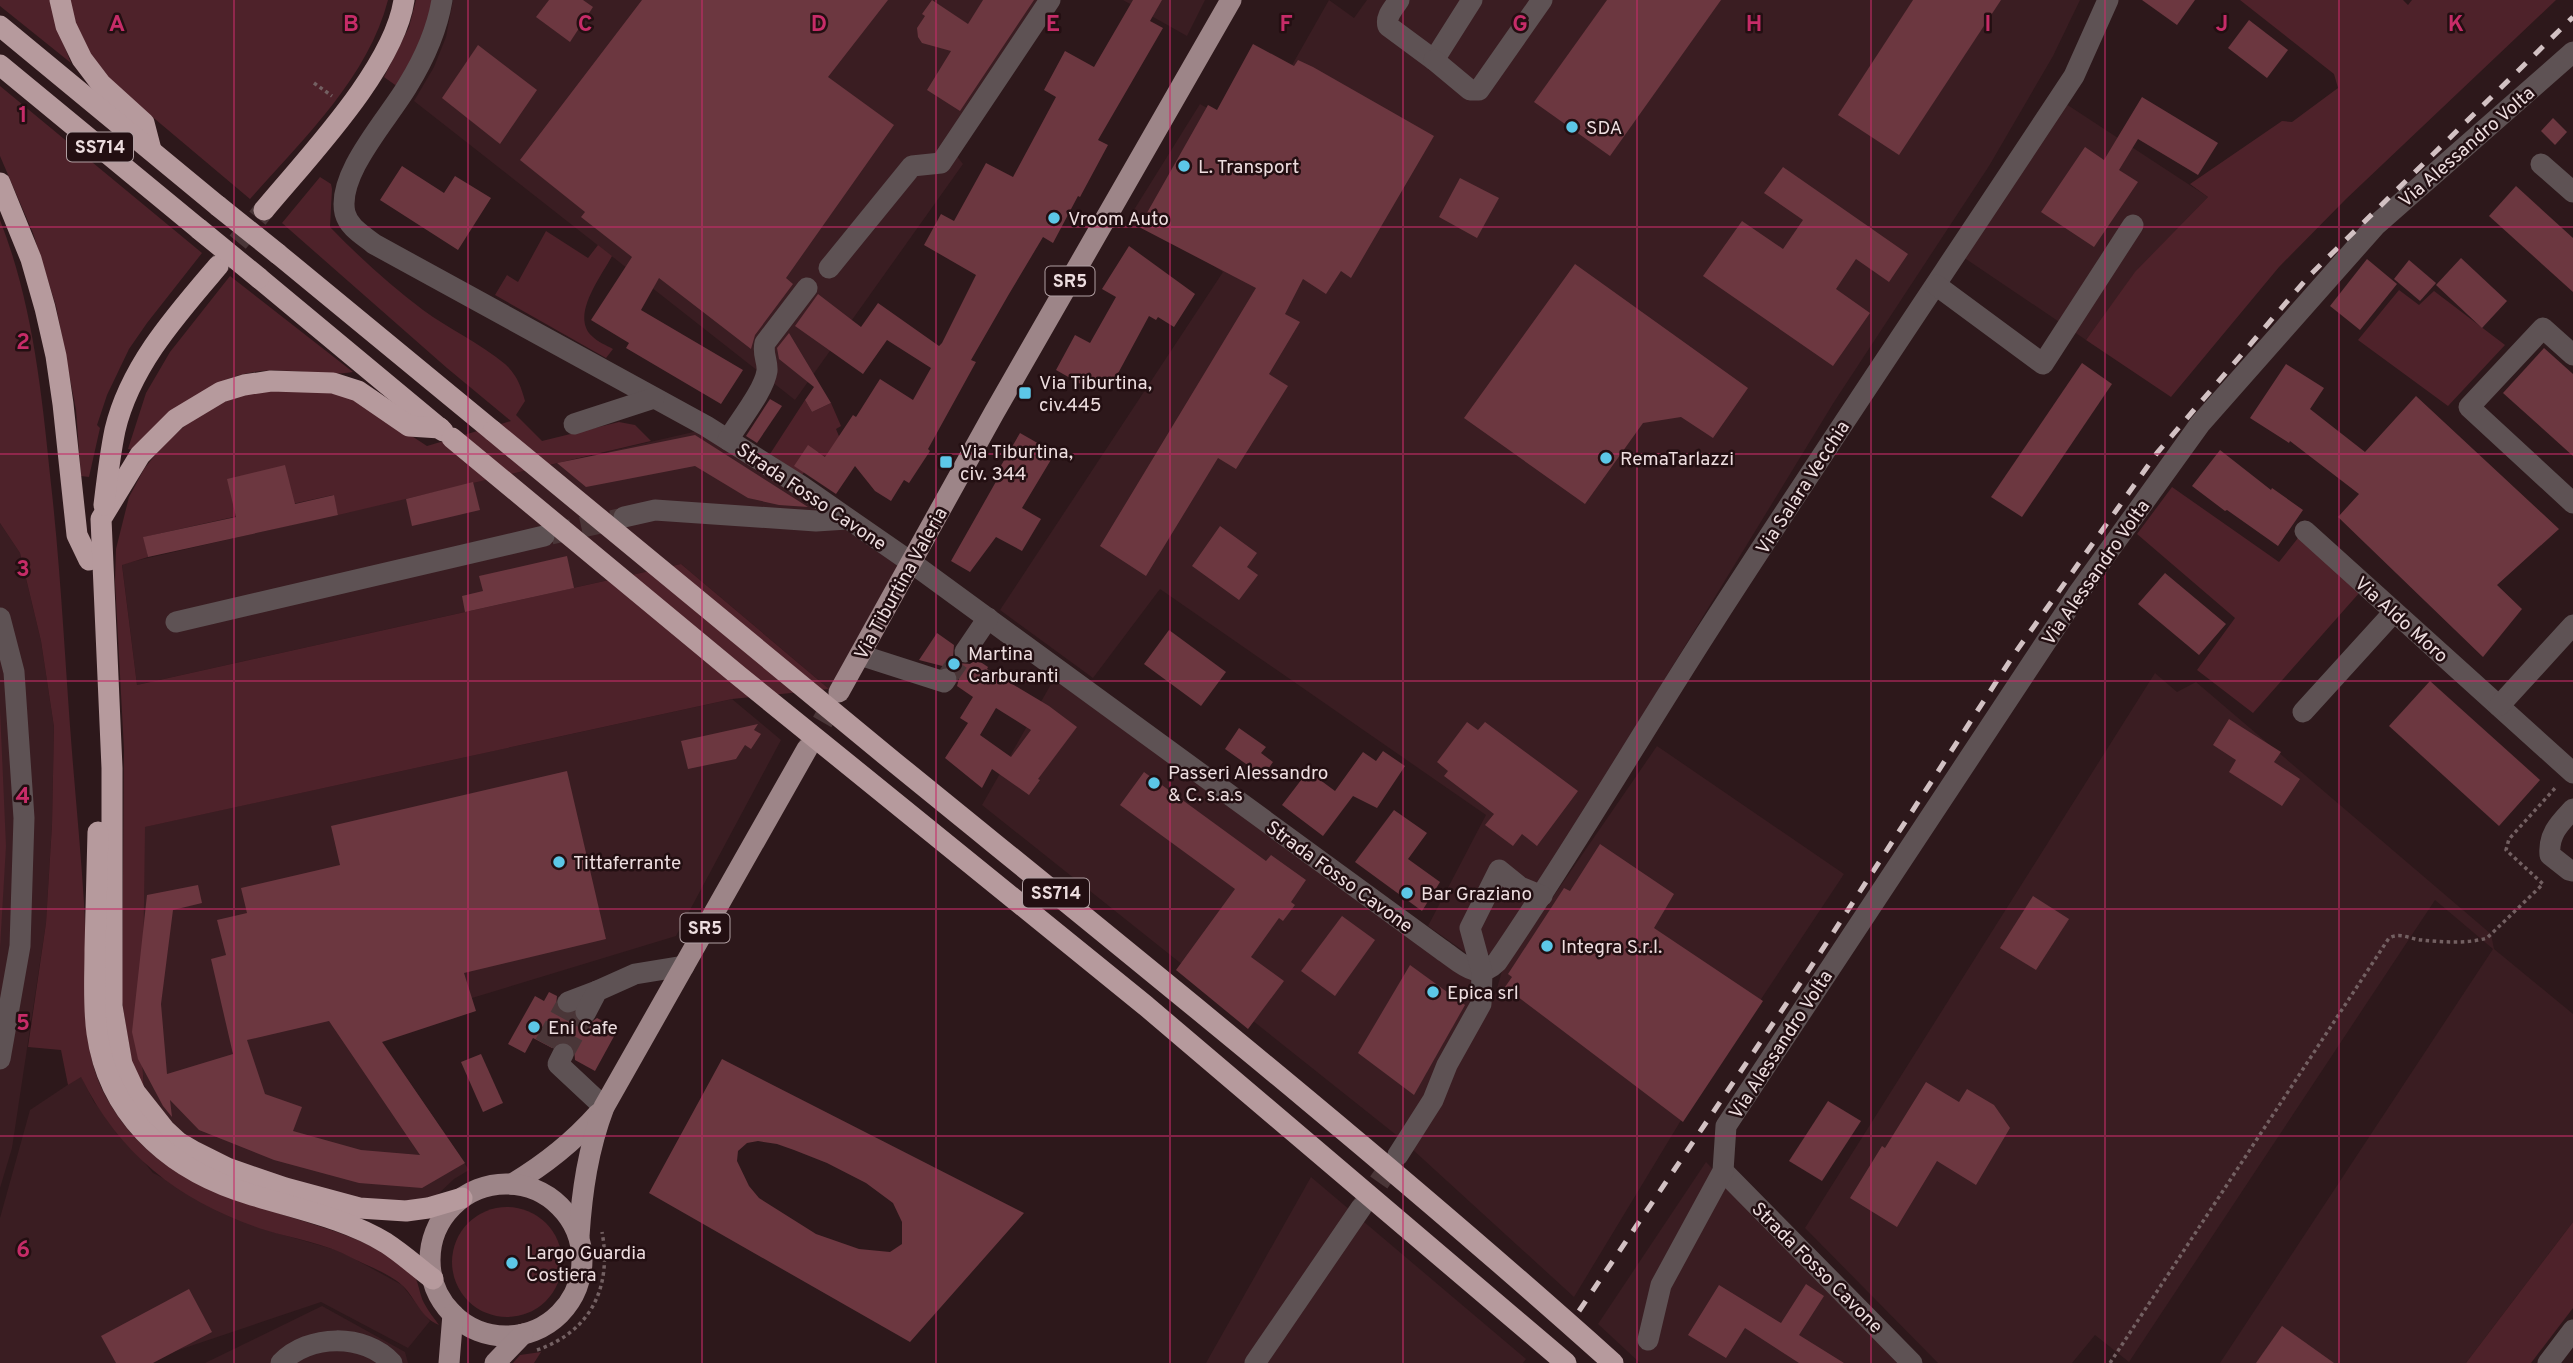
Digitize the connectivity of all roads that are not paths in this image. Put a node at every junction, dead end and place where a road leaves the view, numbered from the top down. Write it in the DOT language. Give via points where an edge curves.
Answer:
graph roads {
  1 [pos="60,0"];
  2 [pos="404,0"];
  3 [pos="442,0"];
  4 [pos="1050,0"];
  5 [pos="1231,0"];
  6 [pos="1399,0"];
  7 [pos="1472,0"];
  8 [pos="1542,0"];
  9 [pos="2108,0"];
  10 [pos="0,26"];
  11 [pos="2573,52"];
  12 [pos="1434,60"];
  13 [pos="0,65"];
  14 [pos="150,149"];
  15 [pos="2541,164"];
  16 [pos="0,183"];
  17 [pos="2573,192"];
  18 [pos="264,210"];
  19 [pos="2133,225"];
  20 [pos="218,266"];
  21 [pos="829,268"];
  22 [pos="1936,285"];
  23 [pos="807,288"];
  24 [pos="2573,355"];
  25 [pos="654,398"];
  26 [pos="574,424"];
  27 [pos="446,433"];
  28 [pos="728,440"];
  29 [pos="2573,503"];
  30 [pos="624,517"];
  31 [pos="101,519"];
  32 [pos="847,519"];
  33 [pos="2305,531"];
  34 [pos="544,536"];
  35 [pos="89,560"];
  36 [pos="912,563"];
  37 [pos="2394,612"];
  38 [pos="0,618"];
  39 [pos="988,618"];
  40 [pos="176,622"];
  41 [pos="2573,625"];
  42 [pos="965,652"];
  43 [pos="860,654"];
  44 [pos="946,679"];
  45 [pos="839,692"];
  46 [pos="2499,706"];
  47 [pos="2303,712"];
  48 [pos="807,750"];
  49 [pos="2572,772"];
  50 [pos="2573,808"];
  51 [pos="2573,871"];
  52 [pos="1542,897"];
  53 [pos="684,967"];
  54 [pos="1485,971"];
  55 [pos="577,1007"];
  56 [pos="555,1054"];
  57 [pos="0,1059"];
  58 [pos="604,1107"];
  59 [pos="1398,1154"];
  60 [pos="1723,1171"];
  61 [pos="512,1184"];
  62 [pos="462,1198"];
  63 [pos="1361,1208"];
  64 [pos="579,1236"];
  65 [pos="433,1279"];
  66 [pos="453,1314"];
  67 [pos="2573,1330"];
  68 [pos="1648,1340"];
  69 [pos="525,1343"];
  70 [pos="281,1363"];
  71 [pos="392,1363"];
  72 [pos="449,1363"];
  73 [pos="495,1363"];
  74 [pos="1255,1363"];
  75 [pos="1566,1363"];
  76 [pos="1613,1363"];
  77 [pos="1912,1363"];
  78 [pos="2548,1363"];
  1 -- 14 [label="highway" via="66,26 82,58 101,84 144,123"];
  2 -- 18 [label="highway" via="392,37 362,89"];
  3 -- 25 [label="street, Strada Fosso Cavone" via="409,85 352,170 344,197 351,226 374,244"];
  4 -- 21 [label="street" via="941,163 912,166"];
  5 -- 36 [label="main road, Via Tiburtina Valeria / SR5"];
  6 -- 12 [label="street" via="1389,14 1388,26"];
  7 -- 12 [label="street"];
  8 -- 12 [label="street" via="1479,90 1470,90"];
  9 -- 22 [label="street, Via Salara Vecchia" via="2074,76"];
  10 -- 14 [label="highway, SS714"];
  11 -- 60 [label="street, Via Alessandro Volta" via="2376,225 2200,424 2077,594 1726,1126"];
  13 -- 27 [label="highway, SS714, bridge"];
  14 -- 76 [label="highway, SS714, bridge" via="1170,985"];
  15 -- 17 [label="street"];
  16 -- 35 [label="highway" via="47,320 63,404 76,535"];
  19 -- 22 [label="street" via="2043,364"];
  20 -- 31 [label="highway" via="158,342 129,392 115,430"];
  22 -- 52 [label="street, Via Salara Vecchia" via="1714,621"];
  23 -- 28 [label="street" via="765,343 764,382"];
  24 -- 29 [label="street" via="2543,328 2469,407"];
  25 -- 26 [label="street"];
  25 -- 28 [label="street, Strada Fosso Cavone"];
  27 -- 31 [label="highway" via="409,426 358,391 333,383 244,385 221,392 176,419 141,455"];
  27 -- 75 [label="highway, SS714, bridge" via="1135,998"];
  28 -- 32 [label="street, Strada Fosso Cavone"];
  30 -- 32 [label="street" via="655,510"];
  31 -- 35 [label="highway"];
  31 -- 62 [label="highway" via="112,768 113,1006 117,1045 128,1079 144,1106 178,1142 244,1174 312,1196 382,1211 428,1208"];
  32 -- 36 [label="street, Strada Fosso Cavone"];
  33 -- 37 [label="street, Via Aldo Moro"];
  34 -- 40 [label="street"];
  35 -- 65 [label="highway" via="99,763 95,1015 101,1053 114,1090 146,1136 188,1169 368,1234"];
  36 -- 39 [label="street, Strada Fosso Cavone"];
  36 -- 43 [label="main road, Via Tiburtina Valeria / SR5"];
  37 -- 46 [label="street, Via Aldo Moro"];
  37 -- 47 [label="street"];
  38 -- 57 [label="street" via="14,672 24,818 20,946"];
  39 -- 42 [label="street"];
  39 -- 54 [label="street, Strada Fosso Cavone" via="1442,950 1470,969"];
  41 -- 46 [label="street"];
  43 -- 44 [label="street"];
  43 -- 45 [label="main road, Via Tiburtina Valeria / SR5"];
  46 -- 49 [label="street, Via Aldo Moro"];
  48 -- 53 [label="main road, SR5"];
  50 -- 51 [label="street" via="2549,841 2550,855"];
  52 -- 54 [label="street, Via Salara Vecchia" via="1497,962"];
  52 -- 54 [label="street" via="1499,870 1470,928"];
  53 -- 55 [label="street" via="635,974 597,991"];
  53 -- 58 [label="main road, SR5"];
  54 -- 59 [label="street" via="1482,1004 1433,1100"];
  56 -- 58 [label="street"];
  58 -- 61 [label="main road, SR5" via="556,1154"];
  58 -- 64 [label="main road, SR5" via="588,1157"];
  60 -- 68 [label="street" via="1661,1285"];
  60 -- 77 [label="street, Strada Fosso Cavone"];
  61 -- 62 [label="main road, SR5" via="477,1189"];
  61 -- 64 [label="main road, SR5" via="554,1200"];
  62 -- 65 [label="main road, SR5" via="435,1234 430,1257"];
  63 -- 74 [label="street"];
  64 -- 69 [label="main road, SR5" via="581,1278 573,1298"];
  65 -- 66 [label="main road, SR5"];
  66 -- 69 [label="main road, SR5" via="485,1333"];
  66 -- 72 [label="main road"];
  67 -- 78 [label="street"];
  69 -- 73 [label="main road, SR5"];
  70 -- 71 [label="street" via="305,1345 340,1341 366,1346"];
}
